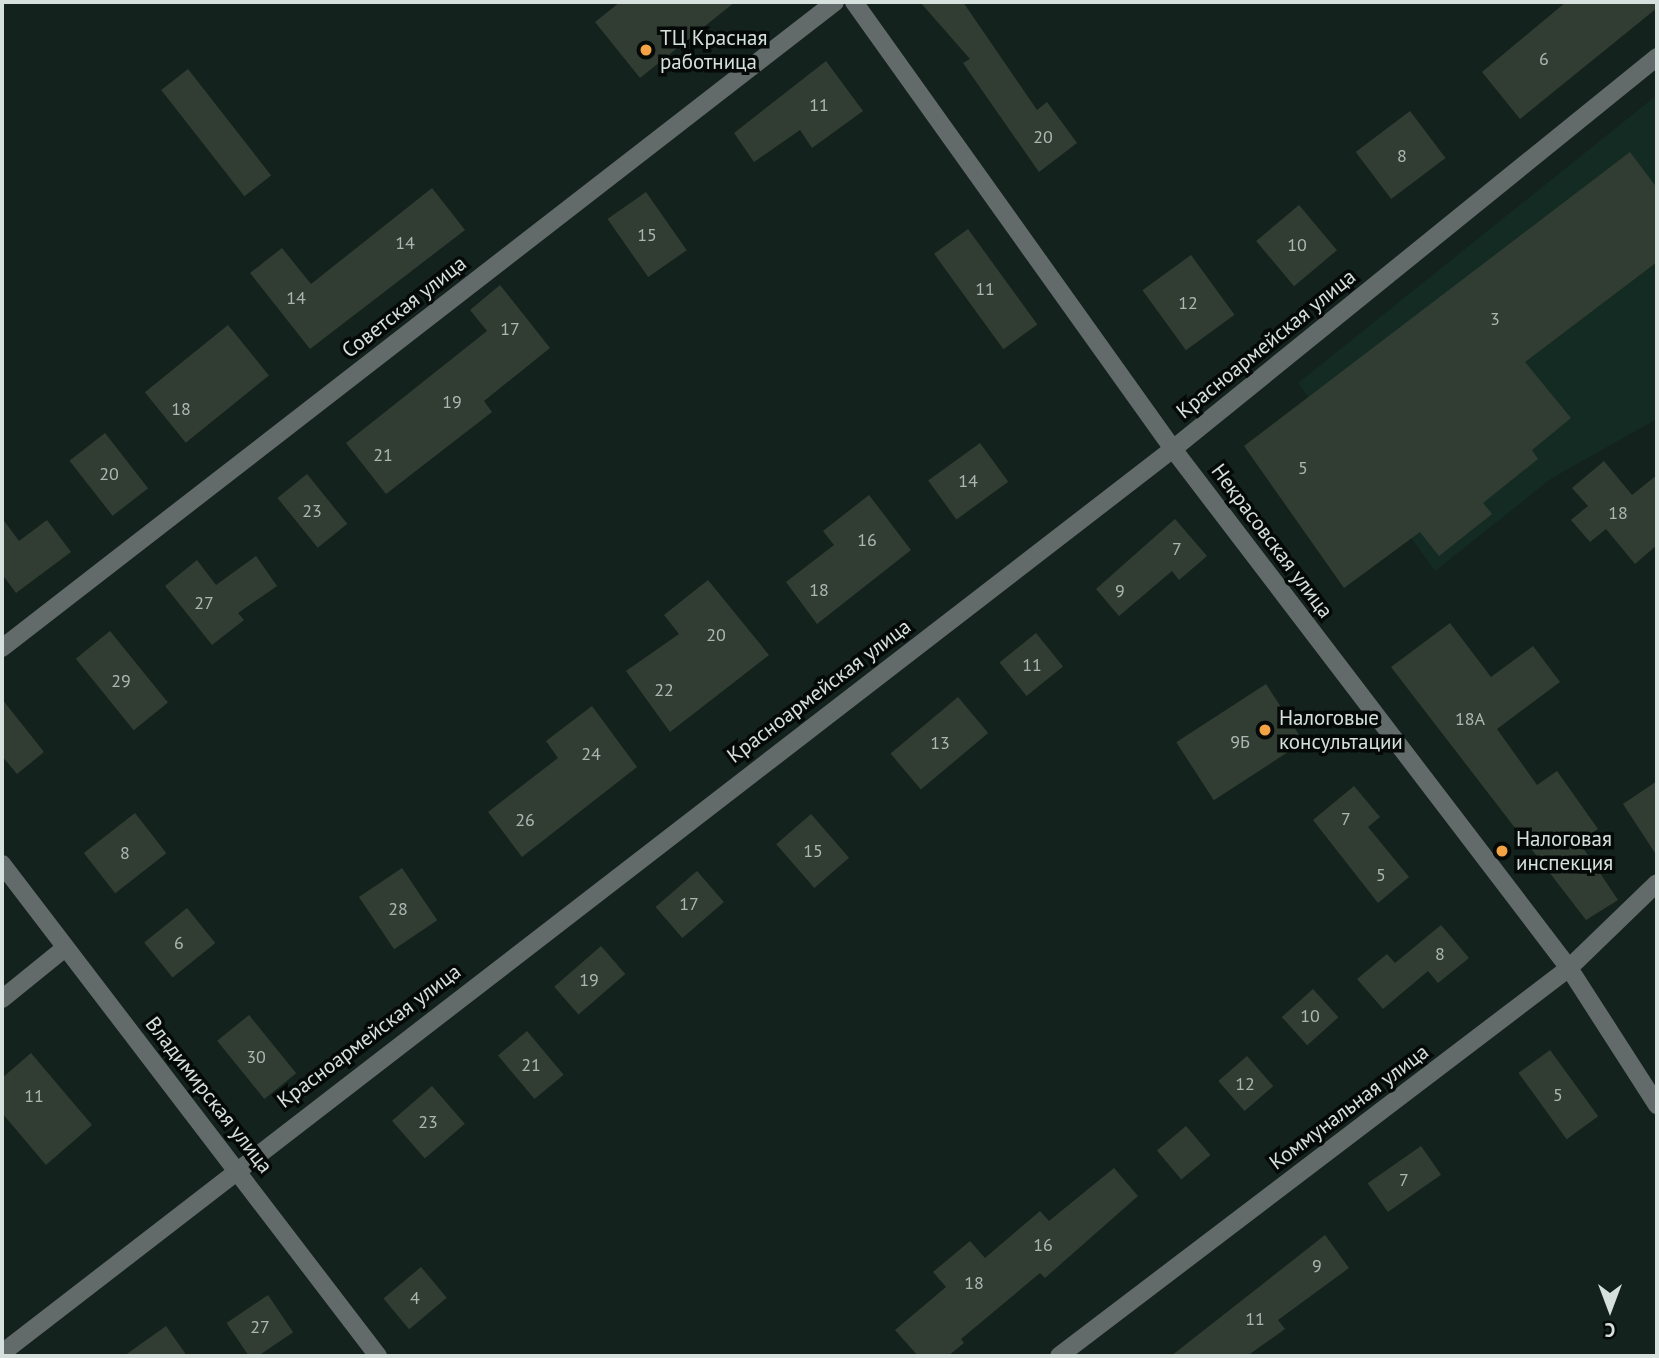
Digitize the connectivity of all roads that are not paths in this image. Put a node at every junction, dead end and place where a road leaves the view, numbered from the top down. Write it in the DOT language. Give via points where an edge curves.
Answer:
graph roads {
  1 [pos="835,2"];
  2 [pos="854,2"];
  3 [pos="1657,57"];
  4 [pos="1172,449"];
  5 [pos="2,648"];
  6 [pos="2,864"];
  7 [pos="1657,883"];
  8 [pos="65,948"];
  9 [pos="1569,968"];
  10 [pos="2,999"];
  11 [pos="1657,1105"];
  12 [pos="236,1167"];
  13 [pos="2,1353"];
  14 [pos="378,1356"];
  15 [pos="1059,1356"];
  1 -- 5 [label="street, Советская улица"];
  2 -- 4 [label="street, Некрасовская улица"];
  3 -- 4 [label="street, Красноармейская улица"];
  4 -- 9 [label="street, Некрасовская улица"];
  4 -- 12 [label="street, Красноармейская улица"];
  6 -- 8 [label="street, Владимирская улица"];
  7 -- 9 [label="street, Коммунальная улица"];
  8 -- 10 [label="street"];
  8 -- 12 [label="street, Владимирская улица"];
  9 -- 11 [label="street, Некрасовская улица"];
  9 -- 15 [label="street, Коммунальная улица"];
  12 -- 13 [label="street, Красноармейская улица"];
  12 -- 14 [label="street, Владимирская улица"];
}
